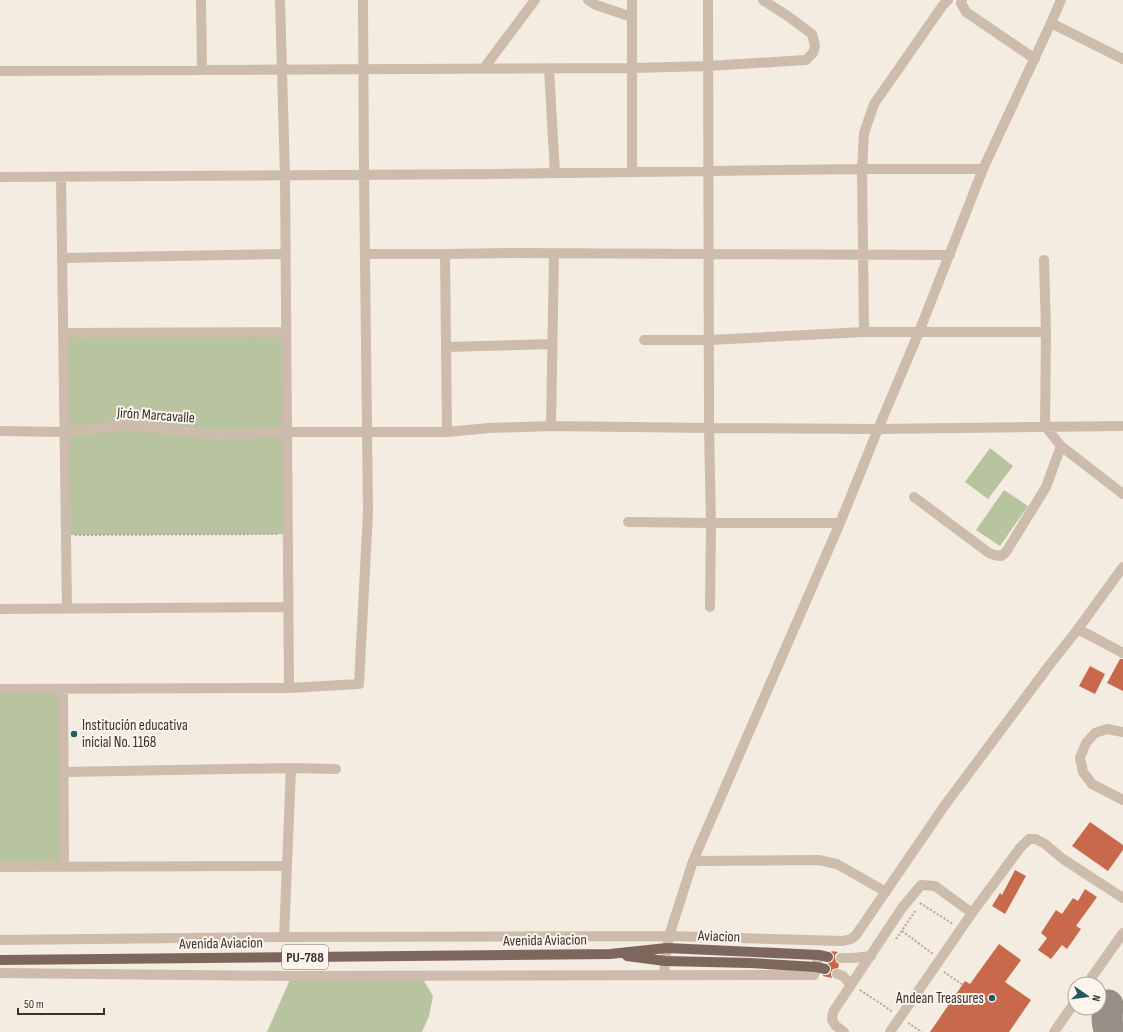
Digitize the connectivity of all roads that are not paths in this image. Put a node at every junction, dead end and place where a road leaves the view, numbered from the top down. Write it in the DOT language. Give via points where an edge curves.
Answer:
graph roads {
  1 [pos="201,0"];
  2 [pos="280,0"];
  3 [pos="363,0"];
  4 [pos="535,0"];
  5 [pos="588,0"];
  6 [pos="632,0"];
  7 [pos="708,0"];
  8 [pos="763,0"];
  9 [pos="948,0"];
  10 [pos="962,0"];
  11 [pos="1061,0"];
  12 [pos="632,17"];
  13 [pos="1052,22"];
  14 [pos="1035,59"];
  15 [pos="1123,59"];
  16 [pos="708,66"];
  17 [pos="484,68"];
  18 [pos="632,68"];
  19 [pos="281,69"];
  20 [pos="549,69"];
  21 [pos="202,70"];
  22 [pos="363,70"];
  23 [pos="0,71"];
  24 [pos="862,169"];
  25 [pos="983,169"];
  26 [pos="709,171"];
  27 [pos="632,172"];
  28 [pos="555,173"];
  29 [pos="364,175"];
  30 [pos="285,176"];
  31 [pos="0,177"];
  32 [pos="61,177"];
  33 [pos="554,253"];
  34 [pos="286,254"];
  35 [pos="365,254"];
  36 [pos="445,254"];
  37 [pos="709,254"];
  38 [pos="863,254"];
  39 [pos="950,255"];
  40 [pos="62,258"];
  41 [pos="1044,260"];
  42 [pos="286,332"];
  43 [pos="864,332"];
  44 [pos="919,332"];
  45 [pos="1046,332"];
  46 [pos="63,333"];
  47 [pos="644,340"];
  48 [pos="709,340"];
  49 [pos="552,344"];
  50 [pos="446,346"];
  51 [pos="551,426"];
  52 [pos="1045,426"];
  53 [pos="1123,426"];
  54 [pos="709,428"];
  55 [pos="878,429"];
  56 [pos="0,431"];
  57 [pos="65,432"];
  58 [pos="287,432"];
  59 [pos="447,432"];
  60 [pos="367,433"];
  61 [pos="1061,446"];
  62 [pos="1123,494"];
  63 [pos="914,497"];
  64 [pos="628,522"];
  65 [pos="711,523"];
  66 [pos="840,523"];
  67 [pos="1123,567"];
  68 [pos="710,607"];
  69 [pos="288,608"];
  70 [pos="0,609"];
  71 [pos="67,609"];
  72 [pos="1078,629"];
  73 [pos="1123,653"];
  74 [pos="289,688"];
  75 [pos="0,689"];
  76 [pos="63,689"];
  77 [pos="1123,732"];
  78 [pos="291,768"];
  79 [pos="336,769"];
  80 [pos="63,772"];
  81 [pos="1123,800"];
  82 [pos="693,861"];
  83 [pos="64,866"];
  84 [pos="287,866"];
  85 [pos="0,867"];
  86 [pos="886,892"];
  87 [pos="1123,898"];
  88 [pos="972,914"];
  89 [pos="1123,933"];
  90 [pos="669,936"];
  91 [pos="284,937"];
  92 [pos="0,940"];
  93 [pos="667,948"];
  94 [pos="610,954"];
  95 [pos="823,956"];
  96 [pos="871,956"];
  97 [pos="841,958"];
  98 [pos="0,960"];
  99 [pos="665,961"];
  100 [pos="820,968"];
  101 [pos="0,973"];
  102 [pos="837,974"];
  103 [pos="664,975"];
  104 [pos="1093,976"];
  105 [pos="855,989"];
  106 [pos="1067,1013"];
  107 [pos="844,1032"];
  108 [pos="890,1032"];
  109 [pos="1054,1032"];
  1 -- 21 [label="street"];
  2 -- 19 [label="street"];
  3 -- 22 [label="street"];
  4 -- 17 [label="street"];
  5 -- 12 [label="street"];
  6 -- 12 [label="street"];
  7 -- 16 [label="street"];
  8 -- 16 [label="street" via="812,34 815,46 813,53 806,60"];
  9 -- 24 [label="street" via="874,104 864,133"];
  10 -- 14 [label="street" via="966,12"];
  11 -- 13 [label="street"];
  12 -- 18 [label="street"];
  13 -- 14 [label="street"];
  13 -- 15 [label="street"];
  14 -- 25 [label="street"];
  16 -- 18 [label="street"];
  16 -- 26 [label="street"];
  17 -- 20 [label="street"];
  17 -- 22 [label="street"];
  18 -- 20 [label="street"];
  18 -- 27 [label="street"];
  19 -- 21 [label="street"];
  19 -- 22 [label="street"];
  19 -- 30 [label="street"];
  20 -- 28 [label="street"];
  21 -- 23 [label="street"];
  22 -- 29 [label="street"];
  24 -- 25 [label="street"];
  24 -- 26 [label="street"];
  24 -- 38 [label="street"];
  25 -- 39 [label="street"];
  26 -- 27 [label="street"];
  26 -- 37 [label="street"];
  27 -- 28 [label="street"];
  28 -- 29 [label="street"];
  29 -- 30 [label="street"];
  29 -- 35 [label="street"];
  30 -- 32 [label="street"];
  30 -- 34 [label="street"];
  31 -- 32 [label="street"];
  32 -- 40 [label="street"];
  33 -- 36 [label="street"];
  33 -- 37 [label="street"];
  33 -- 49 [label="street"];
  34 -- 40 [label="street"];
  34 -- 42 [label="street"];
  35 -- 36 [label="street"];
  35 -- 60 [label="street"];
  36 -- 50 [label="street"];
  37 -- 38 [label="street"];
  37 -- 48 [label="street"];
  38 -- 39 [label="street"];
  38 -- 43 [label="street"];
  39 -- 44 [label="street"];
  40 -- 46 [label="street"];
  41 -- 45 [label="street"];
  42 -- 46 [label="street"];
  42 -- 58 [label="street"];
  43 -- 44 [label="street"];
  43 -- 48 [label="street"];
  44 -- 45 [label="street"];
  44 -- 55 [label="street"];
  45 -- 52 [label="street"];
  46 -- 57 [label="street"];
  47 -- 48 [label="street"];
  48 -- 54 [label="street"];
  49 -- 50 [label="street"];
  49 -- 51 [label="street"];
  50 -- 59 [label="street"];
  51 -- 54 [label="street, Jirón Marcavalle"];
  51 -- 59 [label="street, Jirón Marcavalle"];
  52 -- 53 [label="street, Jirón Marcavalle"];
  52 -- 55 [label="street, Jirón Marcavalle"];
  52 -- 61 [label="street"];
  54 -- 55 [label="street, Jirón Marcavalle"];
  54 -- 65 [label="street"];
  55 -- 66 [label="street"];
  56 -- 57 [label="street, Jirón Marcavalle"];
  57 -- 58 [label="street, Jirón Marcavalle" via="127,425 219,435"];
  57 -- 71 [label="street"];
  58 -- 60 [label="street, Jirón Marcavalle"];
  58 -- 69 [label="street"];
  59 -- 60 [label="street, Jirón Marcavalle"];
  60 -- 74 [label="street" via="368,512 359,684"];
  61 -- 62 [label="street"];
  61 -- 63 [label="street" via="1046,487 1006,552 1000,556 989,553"];
  64 -- 65 [label="street"];
  65 -- 66 [label="street"];
  65 -- 68 [label="street"];
  66 -- 82 [label="street"];
  67 -- 72 [label="street"];
  69 -- 71 [label="street"];
  69 -- 74 [label="street"];
  70 -- 71 [label="street"];
  72 -- 73 [label="street"];
  72 -- 86 [label="street" via="944,804"];
  74 -- 76 [label="street"];
  75 -- 76 [label="street"];
  76 -- 80 [label="street"];
  77 -- 81 [label="street" via="1107,729 1095,733 1086,743 1080,758 1083,772 1092,784"];
  78 -- 79 [label="street"];
  78 -- 80 [label="street"];
  78 -- 84 [label="street"];
  80 -- 83 [label="street"];
  82 -- 86 [label="street" via="818,860 837,864"];
  82 -- 90 [label="street"];
  83 -- 84 [label="street"];
  83 -- 85 [label="street"];
  84 -- 91 [label="street"];
  86 -- 90 [label="street" via="856,935 843,941"];
  87 -- 88 [label="street" via="1063,859 1045,844 1036,839 1029,839"];
  88 -- 96 [label="street" via="935,886 921,885 902,908"];
  88 -- 108 [label="street"];
  89 -- 104 [label="street"];
  90 -- 91 [label="street"];
  90 -- 93 [label="street"];
  91 -- 92 [label="street"];
  93 -- 94 [label="main road, Aviacion"];
  93 -- 95 [label="main road, Aviacion"];
  93 -- 99 [label="street"];
  94 -- 98 [label="main road, Avenida Aviacion / PU-788"];
  94 -- 99 [label="main road"];
  95 -- 100 [label="street"];
  96 -- 97 [label="street"];
  96 -- 105 [label="street"];
  99 -- 100 [label="main road"];
  99 -- 103 [label="street"];
  100 -- 103 [label="street" via="814,975"];
  101 -- 103 [label="street" via="291,976"];
  102 -- 105 [label="street" via="843,976"];
  105 -- 107 [label="street" via="834,1012 832,1020"];
  106 -- 109 [label="street"];
}
